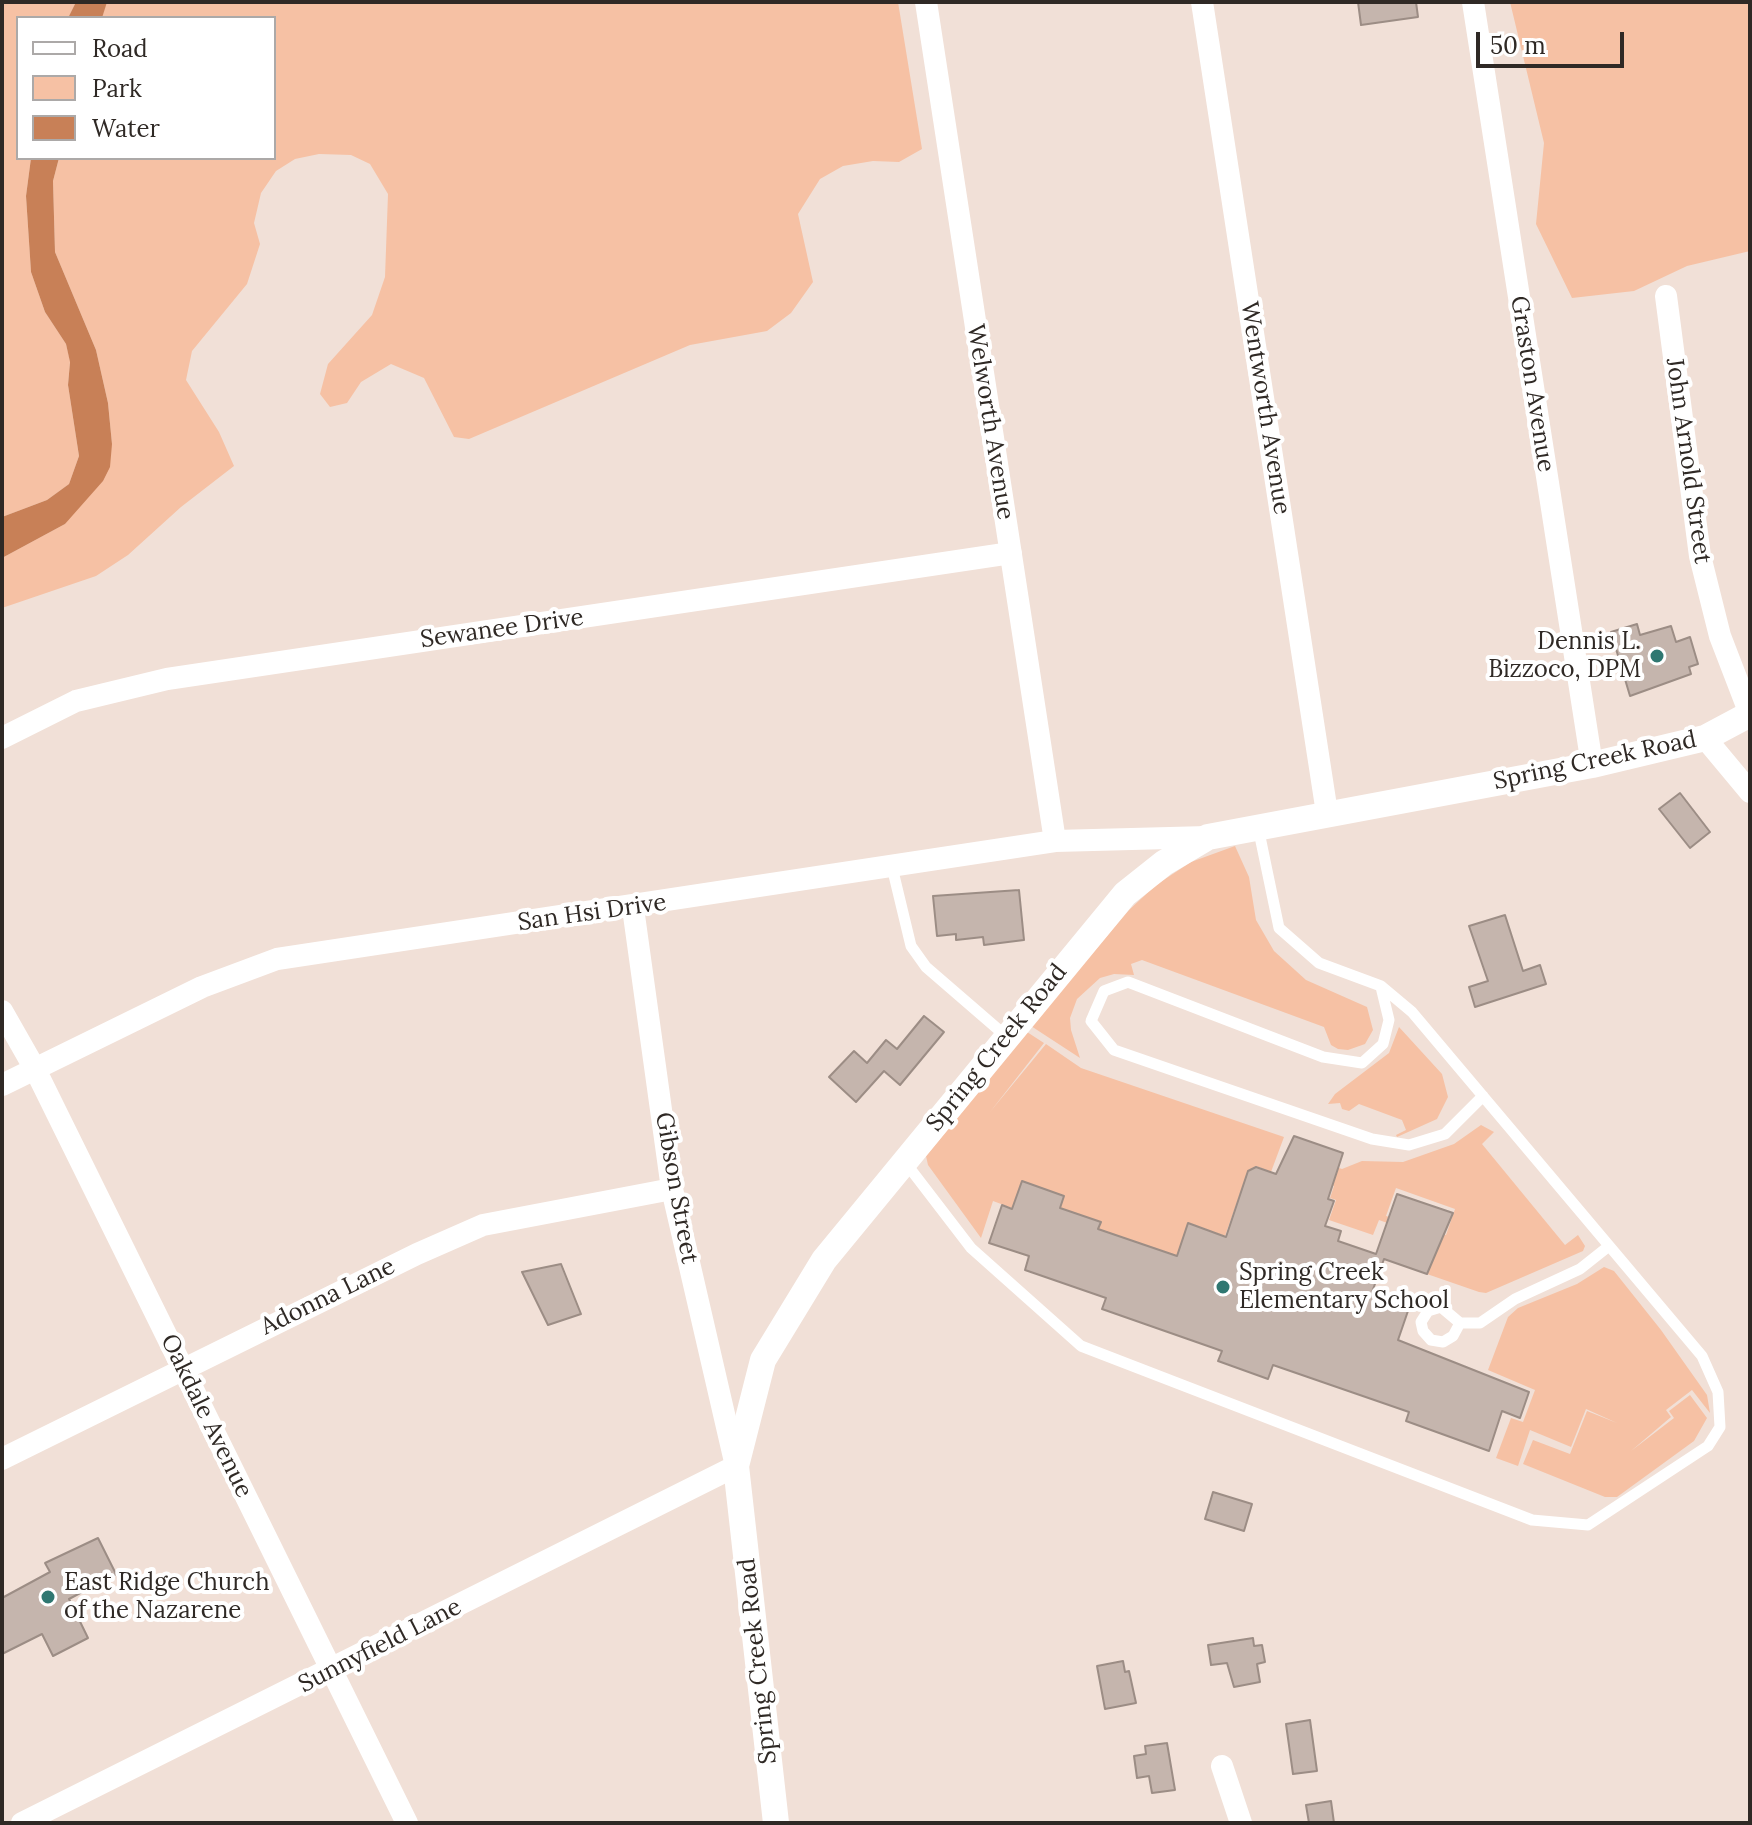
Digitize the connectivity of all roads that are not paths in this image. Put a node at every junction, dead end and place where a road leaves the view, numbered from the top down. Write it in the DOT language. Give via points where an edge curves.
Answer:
graph roads {
  1 [pos="926,2"];
  2 [pos="1202,2"];
  3 [pos="1473,2"];
  4 [pos="1666,296"];
  5 [pos="1011,553"];
  6 [pos="1750,714"];
  7 [pos="2,738"];
  8 [pos="1705,738"];
  9 [pos="1592,765"];
  10 [pos="1750,792"];
  11 [pos="1327,813"];
  12 [pos="1258,827"];
  13 [pos="1208,837"];
  14 [pos="1055,841"];
  15 [pos="892,867"];
  16 [pos="633,908"];
  17 [pos="1381,986"];
  18 [pos="2,1011"];
  19 [pos="1007,1037"];
  20 [pos="35,1069"];
  21 [pos="2,1085"];
  22 [pos="1483,1096"];
  23 [pos="905,1162"];
  24 [pos="672,1189"];
  25 [pos="1609,1246"];
  26 [pos="1460,1323"];
  27 [pos="182,1369"];
  28 [pos="2,1459"];
  29 [pos="736,1466"];
  30 [pos="331,1671"];
  31 [pos="1222,1766"];
  32 [pos="22,1823"];
  33 [pos="407,1823"];
  34 [pos="775,1823"];
  35 [pos="1241,1823"];
  1 -- 5 [label="street, Welworth Avenue"];
  2 -- 11 [label="street, Wentworth Avenue"];
  3 -- 9 [label="street, Graston Avenue"];
  4 -- 6 [label="street, John Arnold Street" via="1700,556 1720,636"];
  5 -- 7 [label="street, Sewanee Drive" via="167,679 76,701"];
  5 -- 14 [label="street, Welworth Avenue"];
  6 -- 8 [label="street, Spring Creek Road"];
  8 -- 9 [label="street, Spring Creek Road"];
  8 -- 10 [label="street"];
  9 -- 11 [label="street, Spring Creek Road"];
  11 -- 12 [label="street, Spring Creek Road"];
  12 -- 13 [label="street, Spring Creek Road"];
  12 -- 17 [label="lane" via="1279,928 1319,963"];
  13 -- 14 [label="street, San Hsi Drive"];
  13 -- 19 [label="street, Spring Creek Road" via="1125,894"];
  14 -- 15 [label="street, San Hsi Drive"];
  15 -- 16 [label="street, San Hsi Drive"];
  15 -- 19 [label="lane" via="911,946 926,967"];
  16 -- 20 [label="street, San Hsi Drive" via="277,959 202,987"];
  16 -- 24 [label="street, Gibson Street"];
  17 -- 22 [label="lane" via="1412,1012"];
  17 -- 22 [label="lane" via="1389,1020 1383,1044 1362,1063 1323,1057 1128,982 1104,991 1091,1021 1114,1050 1372,1139 1409,1145 1445,1134"];
  18 -- 20 [label="street, Oakdale Avenue"];
  19 -- 23 [label="street, Spring Creek Road"];
  20 -- 21 [label="street, San Hsi Drive"];
  20 -- 27 [label="street, Oakdale Avenue"];
  22 -- 25 [label="lane"];
  23 -- 25 [label="lane" via="971,1248 1081,1346 1532,1520 1588,1525 1708,1446 1720,1427 1718,1392 1702,1356"];
  23 -- 29 [label="street, Spring Creek Road" via="824,1260 788,1314 763,1360"];
  24 -- 27 [label="street, Adonna Lane" via="483,1225"];
  24 -- 29 [label="street, Gibson Street"];
  25 -- 26 [label="lane" via="1580,1269 1515,1299 1480,1323"];
  27 -- 28 [label="street, Adonna Lane"];
  27 -- 30 [label="street, Oakdale Avenue"];
  29 -- 30 [label="street, Sunnyfield Lane"];
  29 -- 34 [label="street, Spring Creek Road"];
  30 -- 32 [label="street, Sunnyfield Lane"];
  30 -- 33 [label="street, Oakdale Avenue"];
  31 -- 35 [label="street"];
}
